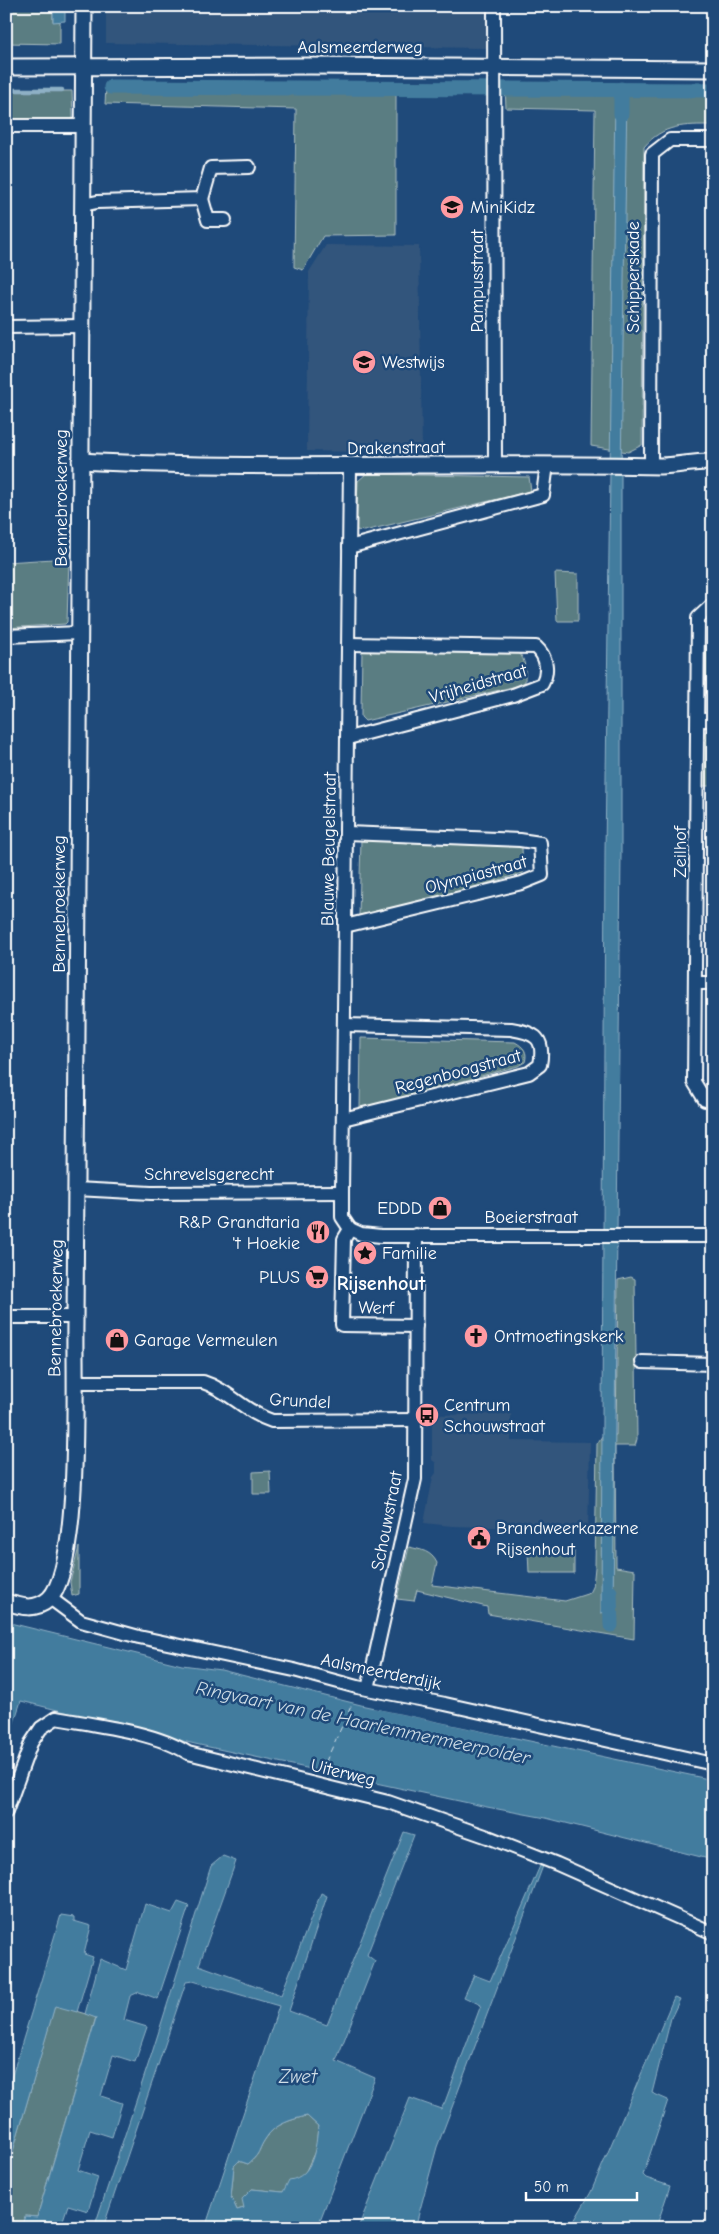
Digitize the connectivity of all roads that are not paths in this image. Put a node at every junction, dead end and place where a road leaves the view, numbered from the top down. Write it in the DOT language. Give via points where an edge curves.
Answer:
graph roads {
  1 [pos="84,6"];
  2 [pos="494,6"];
  3 [pos="84,66"];
  4 [pos="6,67"];
  5 [pos="713,69"];
  6 [pos="493,71"];
  7 [pos="6,126"];
  8 [pos="84,126"];
  9 [pos="713,140"];
  10 [pos="249,167"];
  11 [pos="202,200"];
  12 [pos="83,205"];
  13 [pos="225,220"];
  14 [pos="82,326"];
  15 [pos="6,327"];
  16 [pos="80,462"];
  17 [pos="713,462"];
  18 [pos="547,464"];
  19 [pos="495,465"];
  20 [pos="651,466"];
  21 [pos="350,467"];
  22 [pos="349,546"];
  23 [pos="713,604"];
  24 [pos="79,633"];
  25 [pos="6,636"];
  26 [pos="349,644"];
  27 [pos="698,720"];
  28 [pos="713,720"];
  29 [pos="348,738"];
  30 [pos="347,833"];
  31 [pos="345,926"];
  32 [pos="696,983"];
  33 [pos="713,983"];
  34 [pos="345,1025"];
  35 [pos="713,1100"];
  36 [pos="343,1118"];
  37 [pos="76,1189"];
  38 [pos="342,1192"];
  39 [pos="350,1229"];
  40 [pos="416,1236"];
  41 [pos="713,1236"];
  42 [pos="6,1317"];
  43 [pos="74,1317"];
  44 [pos="416,1326"];
  45 [pos="642,1362"];
  46 [pos="713,1364"];
  47 [pos="74,1377"];
  48 [pos="416,1420"];
  49 [pos="50,1598"];
  50 [pos="6,1602"];
  51 [pos="368,1689"];
  52 [pos="713,1764"];
  53 [pos="6,1812"];
  54 [pos="713,1933"];
  1 -- 3 [label="street, Bennebroekerweg"];
  2 -- 6 [label="street, Pampusstraat"];
  3 -- 4 [label="street, Aalsmeerderweg"];
  3 -- 6 [label="street, Aalsmeerderweg"];
  3 -- 8 [label="street, Bennebroekerweg"];
  5 -- 6 [label="street, Aalsmeerderweg"];
  6 -- 19 [label="street, Pampusstraat"];
  7 -- 8 [label="street"];
  8 -- 12 [label="street, Bennebroekerweg"];
  9 -- 20 [label="street, Schipperskade" via="670,140 652,154"];
  10 -- 11 [label="street" via="211,168"];
  11 -- 12 [label="street"];
  11 -- 13 [label="street" via="208,220"];
  12 -- 14 [label="street, Bennebroekerweg"];
  14 -- 15 [label="street"];
  14 -- 16 [label="street, Bennebroekerweg"];
  16 -- 21 [label="street, Drakenstraat"];
  16 -- 24 [label="street, Bennebroekerweg"];
  17 -- 20 [label="street, Drakenstraat"];
  18 -- 19 [label="street, Drakenstraat"];
  18 -- 20 [label="street, Drakenstraat"];
  18 -- 22 [label="street" via="543,495"];
  19 -- 21 [label="street, Drakenstraat"];
  21 -- 22 [label="street, Blauwe Beugelstraat"];
  22 -- 26 [label="street, Blauwe Beugelstraat"];
  23 -- 27 [label="street, Zeilhof" via="698,618"];
  24 -- 25 [label="street"];
  24 -- 37 [label="street, Bennebroekerweg"];
  26 -- 29 [label="street, Blauwe Beugelstraat"];
  26 -- 29 [label="street, Vrijheidstraat" via="536,647 544,654 546,664 542,684 513,695"];
  27 -- 28 [label="street"];
  27 -- 32 [label="street, Zeilhof"];
  29 -- 30 [label="street, Blauwe Beugelstraat"];
  30 -- 31 [label="street, Blauwe Beugelstraat"];
  30 -- 31 [label="street, Olympiastraat" via="540,843 542,875"];
  31 -- 34 [label="street, Blauwe Beugelstraat"];
  32 -- 33 [label="street"];
  32 -- 35 [label="street, Zeilhof" via="694,1082 705,1100"];
  34 -- 36 [label="street, Blauwe Beugelstraat"];
  34 -- 36 [label="street, Regenboogstraat" via="529,1032 539,1040 542,1052 540,1065 529,1073"];
  36 -- 38 [label="street, Blauwe Beugelstraat"];
  37 -- 38 [label="street, Schrevelsgerecht" via="151,1193"];
  37 -- 43 [label="street, Bennebroekerweg"];
  38 -- 39 [label="street, Blauwe Beugelstraat" via="342,1217"];
  39 -- 40 [label="street, Boeierstraat" via="361,1234"];
  39 -- 44 [label="street, Werf" via="344,1239 342,1325"];
  40 -- 41 [label="street, Boeierstraat"];
  40 -- 44 [label="street, Werf"];
  42 -- 43 [label="street"];
  43 -- 47 [label="street, Bennebroekerweg"];
  44 -- 48 [label="street, Schouwstraat"];
  45 -- 46 [label="street"];
  47 -- 48 [label="street, Grundel" via="81,1382 203,1382 217,1386 259,1417 272,1421"];
  47 -- 49 [label="street, Bennebroekerweg" via="71,1532 64,1570"];
  48 -- 51 [label="street, Schouwstraat" via="412,1499"];
  49 -- 50 [label="street" via="27,1608"];
  49 -- 51 [label="street, Aalsmeerderdijk" via="81,1621 97,1626"];
  51 -- 52 [label="street, Aalsmeerderdijk"];
  53 -- 54 [label="street, Uiterweg" via="32,1743 41,1728 56,1718 125,1731 188,1753 388,1802 488,1836"];
}
